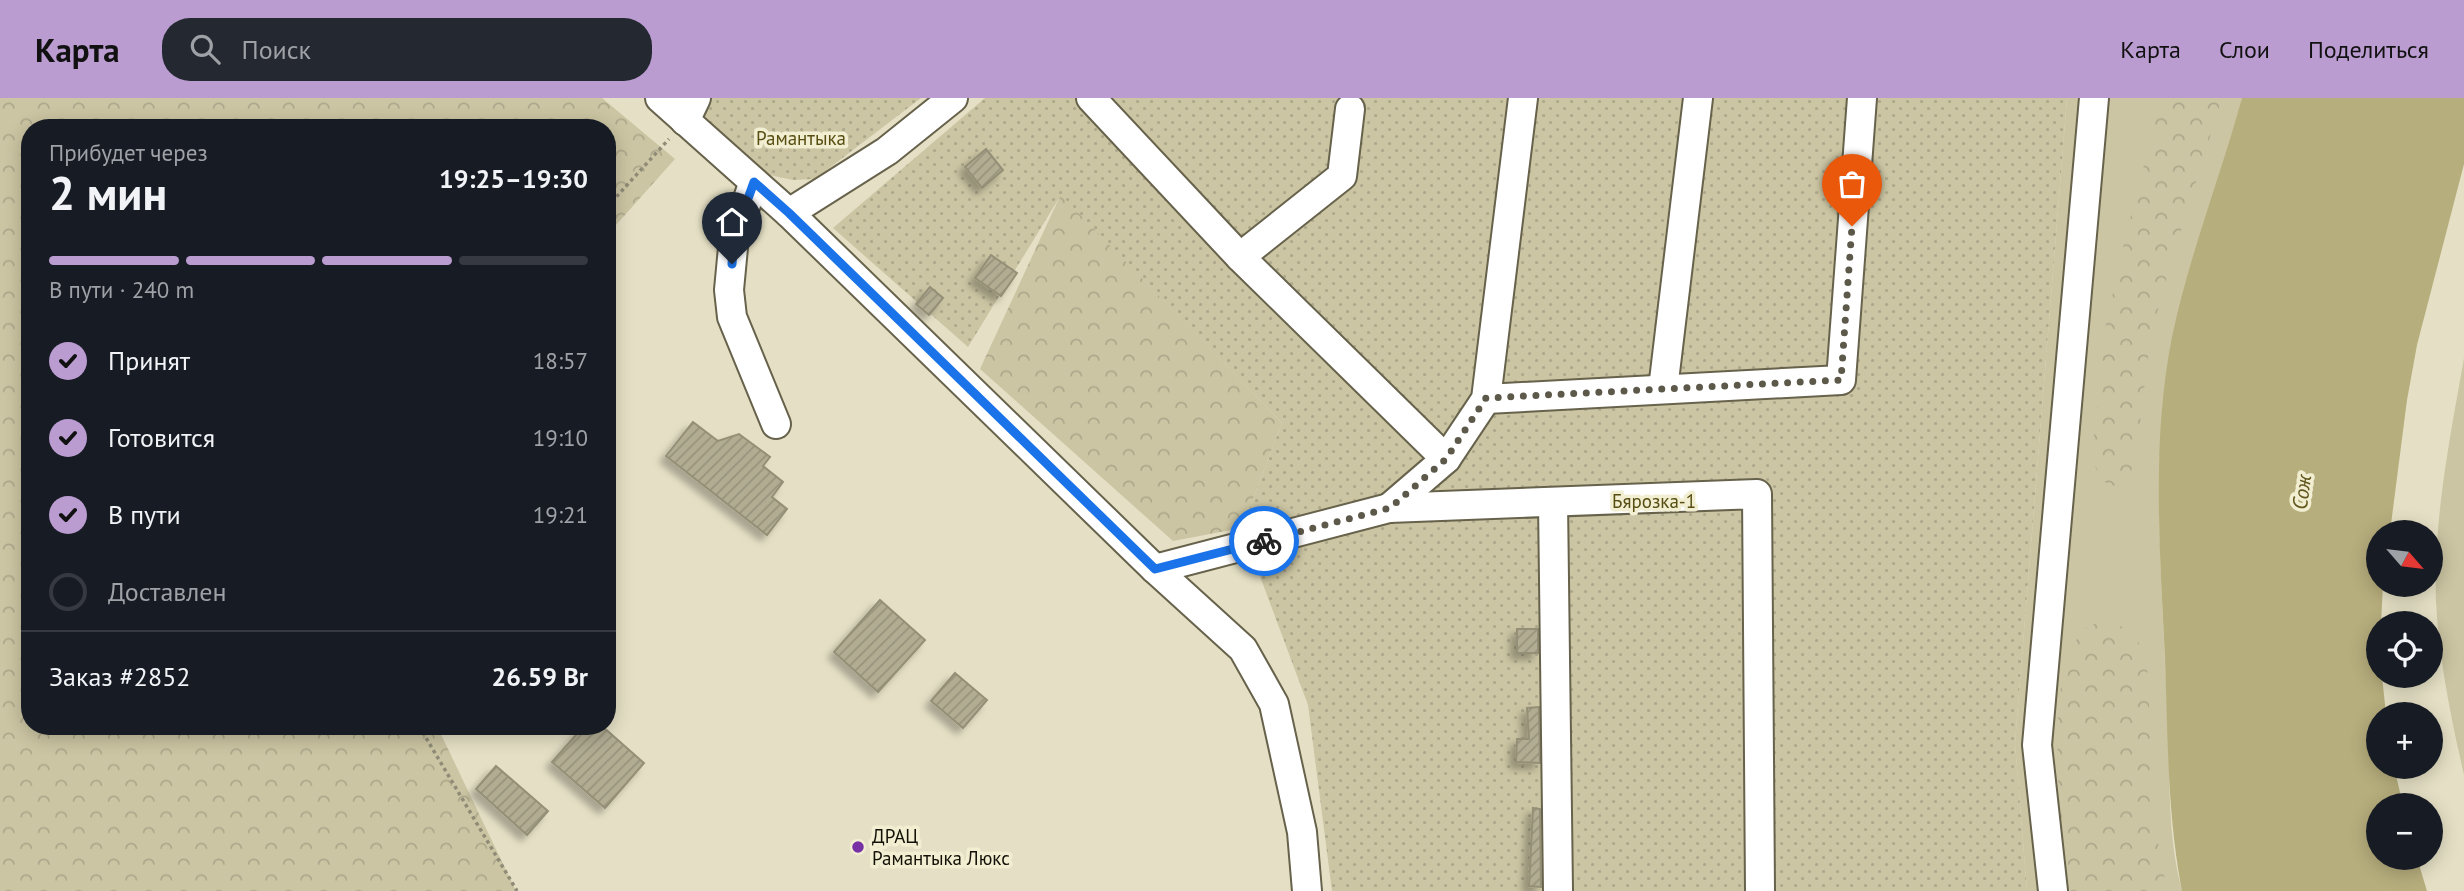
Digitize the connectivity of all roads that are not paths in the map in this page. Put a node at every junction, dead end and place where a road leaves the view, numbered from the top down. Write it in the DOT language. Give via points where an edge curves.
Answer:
graph roads {
  1 [pos="660,98"];
  2 [pos="953,98"];
  3 [pos="1091,98"];
  4 [pos="1523,98"];
  5 [pos="1698,98"];
  6 [pos="1862,98"];
  7 [pos="2094,98"];
  8 [pos="1350,108"];
  9 [pos="691,110"];
  10 [pos="754,182"];
  11 [pos="789,213"];
  12 [pos="1240,257"];
  13 [pos="1663,389"];
  14 [pos="1486,398"];
  15 [pos="776,424"];
  16 [pos="1446,459"];
  17 [pos="1553,502"];
  18 [pos="1390,508"];
  19 [pos="1155,569"];
  20 [pos="1307,891"];
  21 [pos="1558,891"];
  22 [pos="1760,891"];
  23 [pos="2053,891"];
  1 -- 9 [label="street"];
  2 -- 11 [label="street" via="887,151"];
  3 -- 12 [label="street"];
  4 -- 14 [label="street"];
  5 -- 13 [label="street"];
  6 -- 13 [label="street" via="1841,380"];
  7 -- 23 [label="street" via="2037,745"];
  8 -- 12 [label="street" via="1342,176"];
  9 -- 10 [label="street"];
  10 -- 11 [label="street"];
  10 -- 15 [label="street" via="734,237 729,290 732,317"];
  11 -- 19 [label="street"];
  12 -- 16 [label="street"];
  13 -- 14 [label="street"];
  14 -- 16 [label="street"];
  16 -- 18 [label="street"];
  17 -- 18 [label="street"];
  17 -- 21 [label="street"];
  17 -- 22 [label="street" via="1757,494"];
  18 -- 19 [label="street"];
  19 -- 20 [label="street" via="1243,649 1274,704 1302,832"];
}
